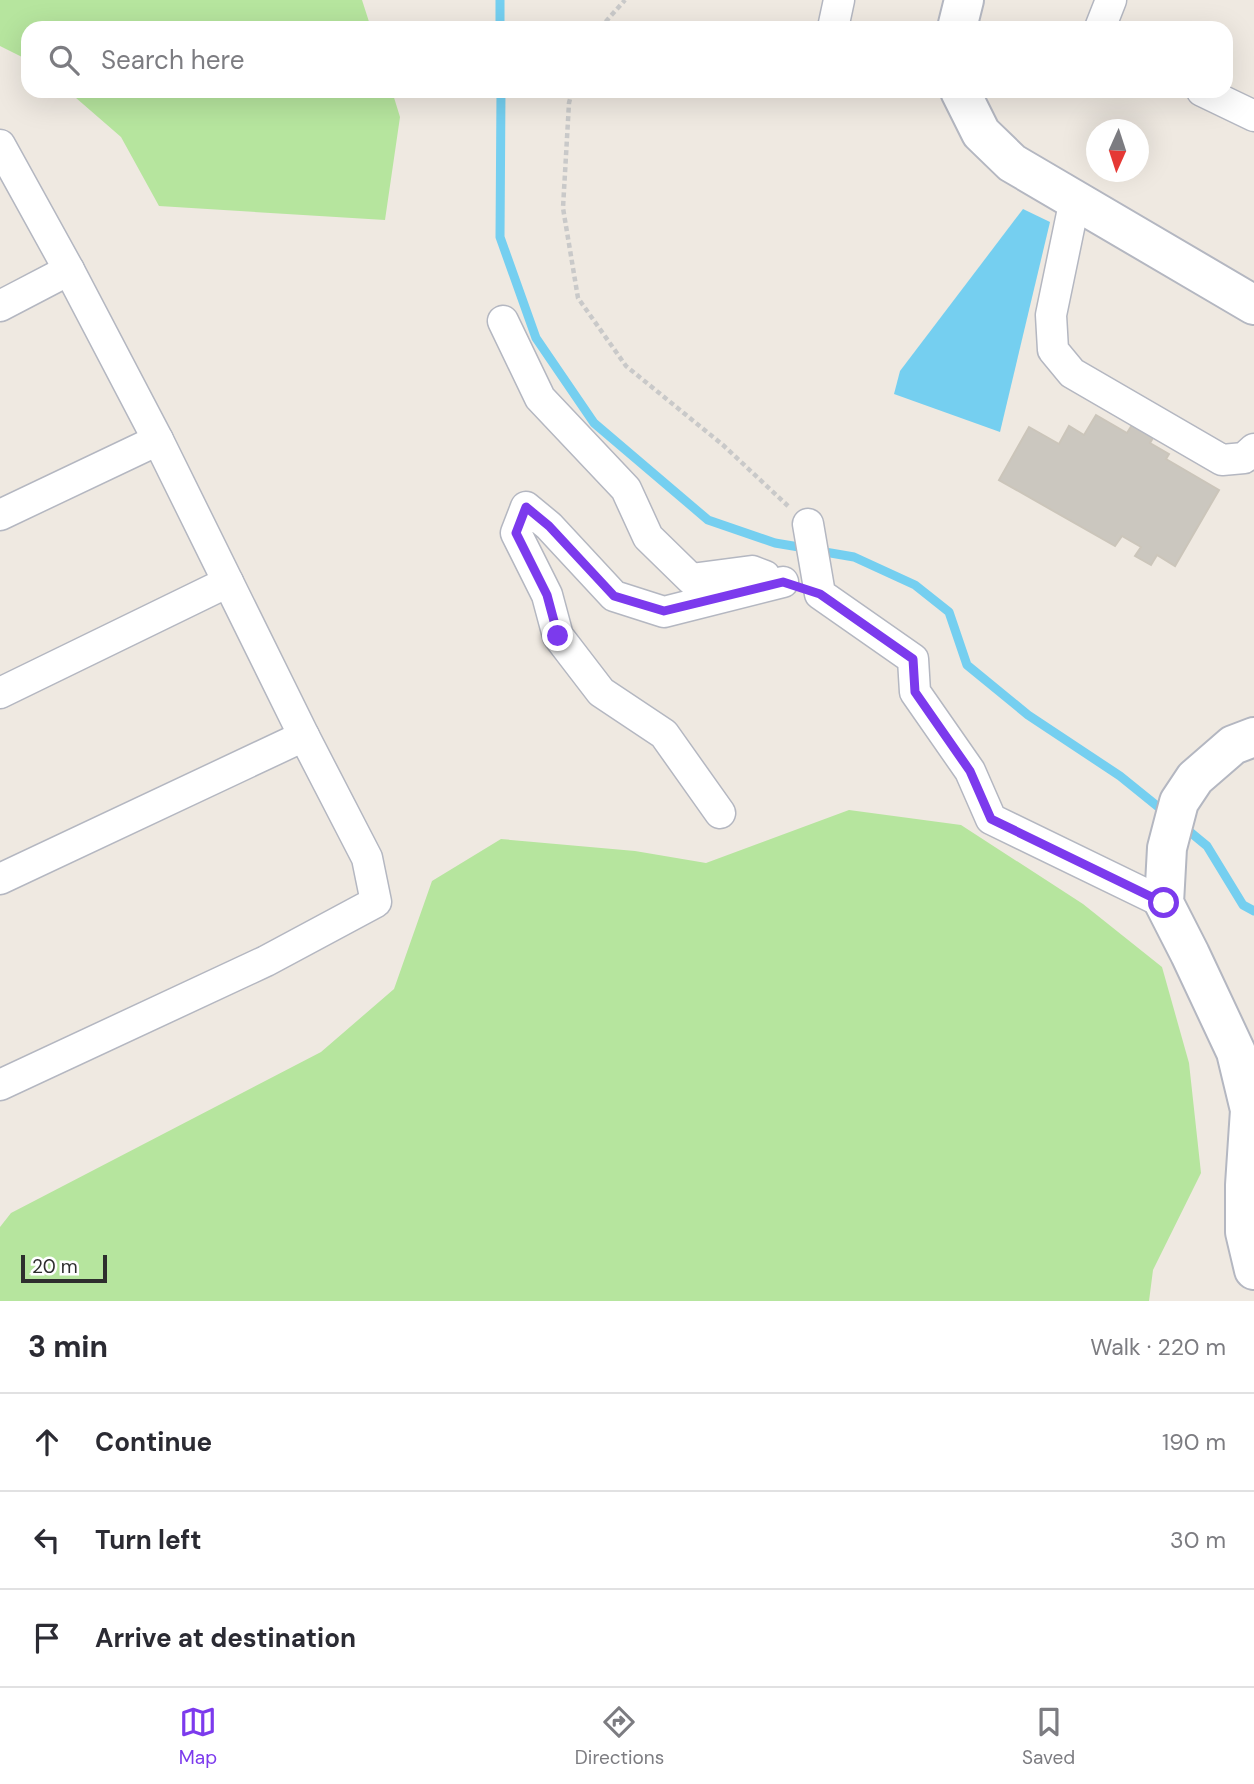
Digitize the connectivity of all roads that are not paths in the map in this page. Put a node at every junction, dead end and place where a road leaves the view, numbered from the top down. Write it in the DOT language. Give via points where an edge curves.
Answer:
graph roads {
  1 [pos="839,0"];
  2 [pos="964,0"];
  3 [pos="1111,0"];
  4 [pos="834,21"];
  5 [pos="959,21"];
  6 [pos="1103,21"];
  7 [pos="964,98"];
  8 [pos="1217,98"];
  9 [pos="1254,116"];
  10 [pos="0,145"];
  11 [pos="1074,199"];
  12 [pos="69,270"];
  13 [pos="1254,305"];
  14 [pos="0,306"];
  15 [pos="503,321"];
  16 [pos="158,440"];
  17 [pos="1254,449"];
  18 [pos="0,515"];
  19 [pos="808,527"];
  20 [pos="228,582"];
  21 [pos="783,582"];
  22 [pos="818,582"];
  23 [pos="0,694"];
  24 [pos="304,736"];
  25 [pos="1254,737"];
  26 [pos="720,813"];
  27 [pos="0,879"];
  28 [pos="1164,903"];
  29 [pos="0,1085"];
  30 [pos="1254,1270"];
  1 -- 4 [label="street"];
  2 -- 5 [label="street"];
  3 -- 6 [label="street"];
  7 -- 11 [label="street" via="981,133 1012,163"];
  8 -- 9 [label="street"];
  10 -- 12 [label="street"];
  11 -- 13 [label="street"];
  11 -- 17 [label="street" via="1051,315 1053,350 1072,373 1222,460 1244,458"];
  12 -- 14 [label="street"];
  12 -- 16 [label="street"];
  15 -- 21 [label="street" via="540,398 626,489 648,537 691,579 752,571"];
  16 -- 18 [label="street"];
  16 -- 20 [label="street"];
  19 -- 22 [label="street"];
  20 -- 23 [label="street"];
  20 -- 24 [label="street"];
  21 -- 22 [label="street"];
  21 -- 26 [label="street" via="664,611 614,596 526,507 516,533 547,595 558,636 601,692 664,734"];
  22 -- 28 [label="street" via="913,659 915,692 970,771 991,819"];
  24 -- 27 [label="street"];
  24 -- 29 [label="street" via="367,858 376,902 266,961"];
  25 -- 28 [label="street" via="1233,745 1195,778 1180,802 1167,848"];
  28 -- 30 [label="street" via="1236,1052 1250,1110 1245,1232"];
}
